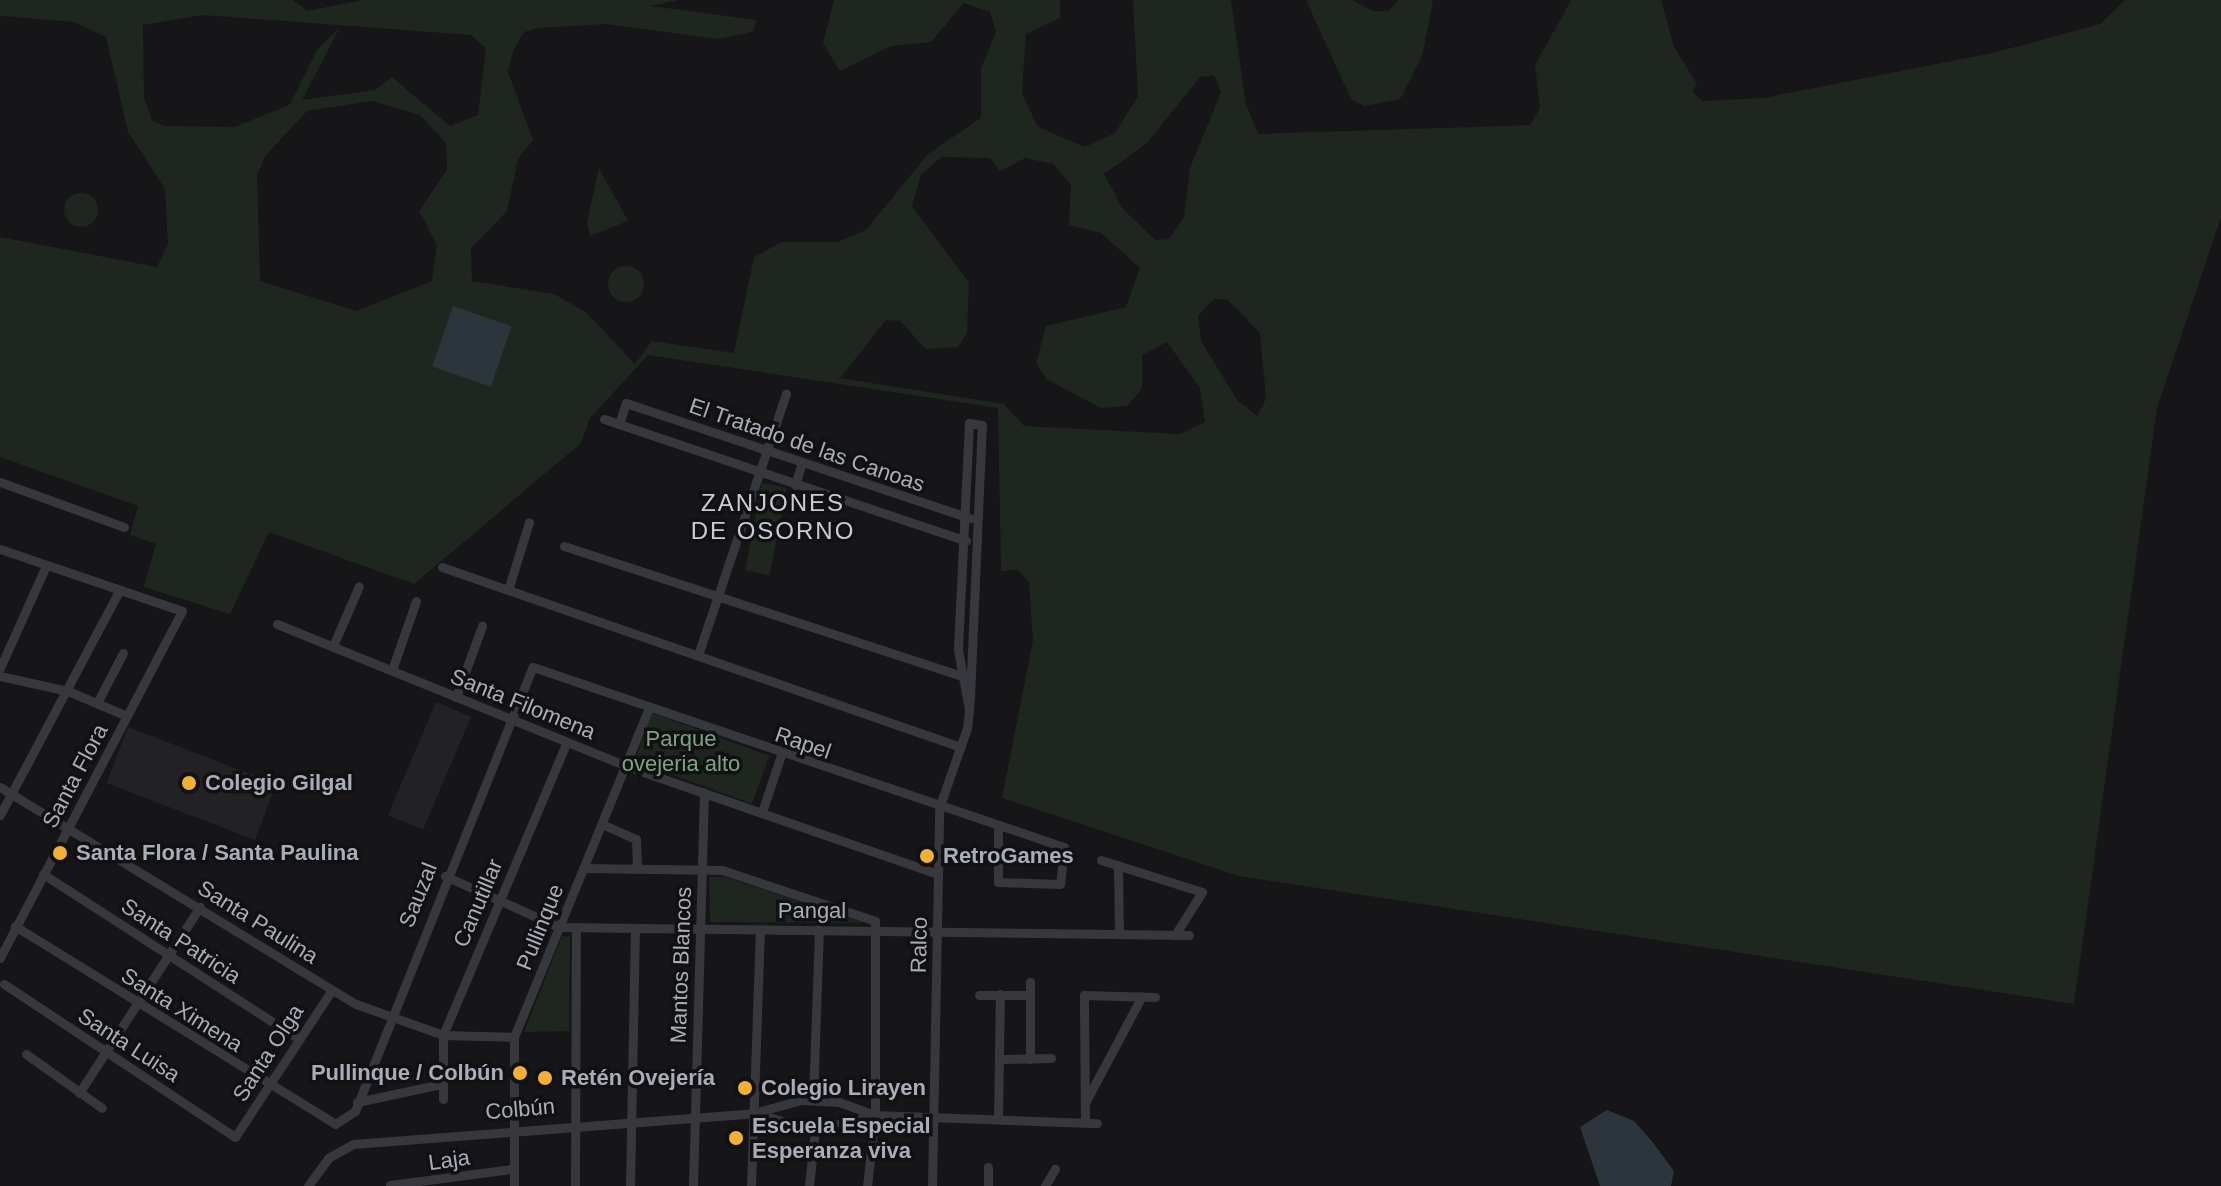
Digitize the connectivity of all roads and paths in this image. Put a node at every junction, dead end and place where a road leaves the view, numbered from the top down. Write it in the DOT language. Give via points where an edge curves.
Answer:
graph roads {
  1 [pos="786,393"];
  2 [pos="604,419"];
  3 [pos="619,424"];
  4 [pos="766,451"];
  5 [pos="802,462"];
  6 [pos="759,472"];
  7 [pos="0,482"];
  8 [pos="795,485"];
  9 [pos="964,517"];
  10 [pos="978,519"];
  11 [pos="529,522"];
  12 [pos="124,527"];
  13 [pos="963,541"];
  14 [pos="977,542"];
  15 [pos="564,546"];
  16 [pos="0,549"];
  17 [pos="442,567"];
  18 [pos="45,568"];
  19 [pos="359,586"];
  20 [pos="508,590"];
  21 [pos="119,591"];
  22 [pos="718,598"];
  23 [pos="416,601"];
  24 [pos="277,624"];
  25 [pos="482,626"];
  26 [pos="333,646"];
  27 [pos="123,653"];
  28 [pos="698,655"];
  29 [pos="533,667"];
  30 [pos="0,668"];
  31 [pos="392,670"];
  32 [pos="0,676"];
  33 [pos="960,677"];
  34 [pos="971,679"];
  35 [pos="68,691"];
  36 [pos="456,697"];
  37 [pos="98,701"];
  38 [pos="649,708"];
  39 [pos="969,709"];
  40 [pos="127,716"];
  41 [pos="510,719"];
  42 [pos="567,742"];
  43 [pos="961,747"];
  44 [pos="781,755"];
  45 [pos="626,766"];
  46 [pos="0,787"];
  47 [pos="704,792"];
  48 [pos="13,793"];
  49 [pos="939,808"];
  50 [pos="762,812"];
  51 [pos="0,815"];
  52 [pos="602,824"];
  53 [pos="71,825"];
  54 [pos="998,828"];
  55 [pos="1101,860"];
  56 [pos="1118,865"];
  57 [pos="583,868"];
  58 [pos="637,869"];
  59 [pos="702,870"];
  60 [pos="43,874"];
  61 [pos="938,874"];
  62 [pos="445,876"];
  63 [pos="497,900"];
  64 [pos="200,907"];
  65 [pos="15,926"];
  66 [pos="559,927"];
  67 [pos="576,927"];
  68 [pos="635,928"];
  69 [pos="700,928"];
  70 [pos="760,929"];
  71 [pos="819,929"];
  72 [pos="877,930"];
  73 [pos="937,930"];
  74 [pos="1119,934"];
  75 [pos="1175,935"];
  76 [pos="1189,935"];
  77 [pos="169,955"];
  78 [pos="0,958"];
  79 [pos="1030,982"];
  80 [pos="4,984"];
  81 [pos="332,990"];
  82 [pos="1000,994"];
  83 [pos="979,995"];
  84 [pos="1030,995"];
  85 [pos="1142,996"];
  86 [pos="1155,997"];
  87 [pos="137,1003"];
  88 [pos="390,1016"];
  89 [pos="443,1035"];
  90 [pos="514,1037"];
  91 [pos="299,1039"];
  92 [pos="106,1052"];
  93 [pos="26,1054"];
  94 [pos="1051,1058"];
  95 [pos="999,1059"];
  96 [pos="1030,1059"];
  97 [pos="442,1084"];
  98 [pos="268,1086"];
  99 [pos="79,1093"];
  100 [pos="443,1099"];
  101 [pos="813,1100"];
  102 [pos="357,1102"];
  103 [pos="1084,1104"];
  104 [pos="102,1108"];
  105 [pos="695,1113"];
  106 [pos="754,1113"];
  107 [pos="875,1115"];
  108 [pos="933,1115"];
  109 [pos="998,1118"];
  110 [pos="632,1119"];
  111 [pos="1085,1122"];
  112 [pos="576,1123"];
  113 [pos="1097,1123"];
  114 [pos="330,1124"];
  115 [pos="512,1127"];
  116 [pos="815,1130"];
  117 [pos="235,1137"];
  118 [pos="988,1167"];
  119 [pos="511,1169"];
  120 [pos="1055,1169"];
  121 [pos="448,1182"];
  122 [pos="390,1185"];
  123 [pos="308,1186"];
  124 [pos="514,1186"];
  125 [pos="575,1186"];
  126 [pos="630,1186"];
  127 [pos="693,1186"];
  128 [pos="751,1186"];
  129 [pos="809,1186"];
  130 [pos="867,1186"];
  131 [pos="932,1186"];
  132 [pos="988,1186"];
  133 [pos="1045,1186"];
  1 -- 4 [label="street"];
  2 -- 3 [label="street, El Tratado de las Canoas"];
  3 -- 4 [label="street, El Tratado de las Canoas" via="626,403"];
  3 -- 6 [label="street, El Tratado de las Canoas"];
  4 -- 5 [label="street, El Tratado de las Canoas"];
  4 -- 6 [label="street"];
  5 -- 8 [label="street"];
  5 -- 9 [label="street, El Tratado de las Canoas"];
  6 -- 8 [label="street, El Tratado de las Canoas"];
  6 -- 22 [label="street"];
  7 -- 12 [label="street"];
  8 -- 13 [label="street, El Tratado de las Canoas"];
  9 -- 10 [label="street, El Tratado de las Canoas"];
  9 -- 10 [label="street, Ralco" via="969,423 982,425"];
  9 -- 13 [label="street, Ralco"];
  10 -- 14 [label="street, Ralco"];
  11 -- 20 [label="street"];
  13 -- 14 [label="street, El Tratado de las Canoas"];
  13 -- 33 [label="street, Ralco"];
  14 -- 34 [label="street, Ralco"];
  15 -- 22 [label="street"];
  16 -- 18 [label="street"];
  17 -- 20 [label="street"];
  18 -- 21 [label="street"];
  18 -- 30 [label="street"];
  19 -- 26 [label="street"];
  20 -- 28 [label="street"];
  21 -- 35 [label="street"];
  21 -- 40 [label="street, Santa Flora" via="182,611"];
  22 -- 28 [label="street"];
  22 -- 33 [label="street"];
  23 -- 31 [label="street"];
  24 -- 26 [label="street, Santa Filomena"];
  25 -- 36 [label="street"];
  26 -- 31 [label="street, Santa Filomena"];
  27 -- 37 [label="street"];
  28 -- 43 [label="street"];
  29 -- 38 [label="street, Rapel"];
  29 -- 41 [label="street, Sauzal"];
  31 -- 36 [label="street, Santa Filomena"];
  32 -- 35 [label="street"];
  33 -- 34 [label="street"];
  33 -- 39 [label="street, Ralco"];
  34 -- 39 [label="street, Ralco"];
  35 -- 37 [label="street"];
  35 -- 48 [label="street"];
  36 -- 41 [label="street, Santa Filomena"];
  37 -- 40 [label="street"];
  38 -- 44 [label="street, Rapel"];
  38 -- 45 [label="street, Pullinque"];
  39 -- 43 [label="street, Ralco"];
  40 -- 53 [label="street, Santa Flora"];
  41 -- 42 [label="street, Santa Filomena"];
  41 -- 62 [label="street, Sauzal"];
  42 -- 45 [label="street, Santa Filomena"];
  42 -- 63 [label="street, Canutillar"];
  43 -- 49 [label="street, Ralco"];
  44 -- 49 [label="street, Rapel"];
  44 -- 50 [label="street"];
  45 -- 47 [label="street, Santa Filomena"];
  45 -- 52 [label="street, Pullinque"];
  46 -- 48 [label="street, Santa Paulina"];
  47 -- 50 [label="street, Santa Filomena"];
  47 -- 59 [label="street, Mantos Blancos"];
  48 -- 51 [label="street"];
  48 -- 53 [label="street, Santa Paulina"];
  49 -- 54 [label="street, Rapel"];
  49 -- 61 [label="street, Ralco"];
  50 -- 61 [label="street, Santa Filomena"];
  52 -- 57 [label="street, Pullinque"];
  52 -- 58 [label="street" via="636,839"];
  53 -- 60 [label="street, Santa Flora"];
  53 -- 64 [label="street, Santa Paulina"];
  54 -- 54 [label="street, Rapel" via="1064,847 1060,884 998,882"];
  55 -- 56 [label="street"];
  56 -- 74 [label="street"];
  56 -- 75 [label="street" via="1202,892"];
  57 -- 58 [label="street"];
  57 -- 66 [label="street, Pullinque"];
  58 -- 59 [label="street"];
  59 -- 69 [label="street, Mantos Blancos"];
  59 -- 72 [label="street" via="860,916"];
  60 -- 65 [label="street, Santa Flora"];
  60 -- 77 [label="street, Santa Patricia"];
  61 -- 73 [label="street, Ralco"];
  62 -- 63 [label="street, Pangal"];
  62 -- 88 [label="street, Sauzal"];
  63 -- 66 [label="street, Pangal"];
  63 -- 89 [label="street, Canutillar"];
  64 -- 77 [label="street"];
  64 -- 81 [label="street, Santa Paulina"];
  65 -- 78 [label="street, Santa Flora"];
  65 -- 87 [label="street, Santa Ximena"];
  66 -- 67 [label="street, Pangal"];
  66 -- 90 [label="street, Pullinque"];
  67 -- 68 [label="street, Pangal"];
  67 -- 112 [label="street"];
  68 -- 69 [label="street, Pangal"];
  68 -- 110 [label="street"];
  69 -- 70 [label="street, Pangal"];
  69 -- 105 [label="street, Mantos Blancos"];
  70 -- 71 [label="street, Pangal"];
  70 -- 106 [label="street"];
  71 -- 72 [label="street, Pangal"];
  71 -- 101 [label="street"];
  72 -- 73 [label="street, Pangal"];
  72 -- 107 [label="street"];
  73 -- 74 [label="street, Pangal"];
  73 -- 108 [label="street, Ralco"];
  74 -- 75 [label="street, Pangal"];
  75 -- 76 [label="street, Pangal"];
  77 -- 87 [label="street"];
  77 -- 91 [label="street, Santa Patricia"];
  79 -- 84 [label="street"];
  80 -- 92 [label="street, Santa Luisa"];
  81 -- 88 [label="street, Santa Paulina"];
  81 -- 91 [label="street, Santa Olga"];
  82 -- 83 [label="street"];
  82 -- 84 [label="street"];
  82 -- 95 [label="street"];
  84 -- 96 [label="street"];
  85 -- 86 [label="street"];
  85 -- 103 [label="street"];
  85 -- 103 [label="street" via="1084,995"];
  87 -- 92 [label="street"];
  87 -- 98 [label="street, Santa Ximena"];
  88 -- 89 [label="street, Santa Paulina"];
  88 -- 102 [label="street, Sauzal"];
  89 -- 90 [label="street, Santa Paulina"];
  89 -- 97 [label="street, Canutillar"];
  90 -- 115 [label="street, Pullinque"];
  91 -- 98 [label="street, Santa Olga"];
  92 -- 99 [label="street"];
  92 -- 117 [label="street, Santa Luisa"];
  93 -- 99 [label="street"];
  94 -- 96 [label="street"];
  95 -- 96 [label="street"];
  95 -- 109 [label="street"];
  97 -- 100 [label="street, Canutillar"];
  97 -- 102 [label="street"];
  98 -- 114 [label="street, Santa Ximena"];
  98 -- 117 [label="street, Santa Olga"];
  99 -- 104 [label="street"];
  101 -- 106 [label="street, Colbún"];
  101 -- 107 [label="street, Colbún"];
  102 -- 114 [label="street, Sauzal" via="348,1119"];
  103 -- 111 [label="street"];
  105 -- 106 [label="street, Colbún"];
  105 -- 110 [label="street, Colbún"];
  105 -- 127 [label="street, Mantos Blancos"];
  106 -- 116 [label="street, Colbún"];
  106 -- 128 [label="street"];
  107 -- 108 [label="street, Colbún"];
  107 -- 116 [label="street, Colbún"];
  107 -- 130 [label="street"];
  108 -- 109 [label="street, Colbún"];
  108 -- 131 [label="street, Ralco"];
  109 -- 111 [label="street, Colbún"];
  110 -- 112 [label="street, Colbún"];
  110 -- 126 [label="street"];
  111 -- 113 [label="street, Colbún"];
  112 -- 115 [label="street, Colbún"];
  112 -- 125 [label="street"];
  115 -- 119 [label="street, Pullinque"];
  115 -- 123 [label="street, Colbún" via="353,1144 328,1158"];
  116 -- 129 [label="street"];
  118 -- 132 [label="street"];
  119 -- 121 [label="street, Laja"];
  119 -- 124 [label="street, Pullinque"];
  120 -- 133 [label="street"];
  121 -- 122 [label="street, Laja"];
}
